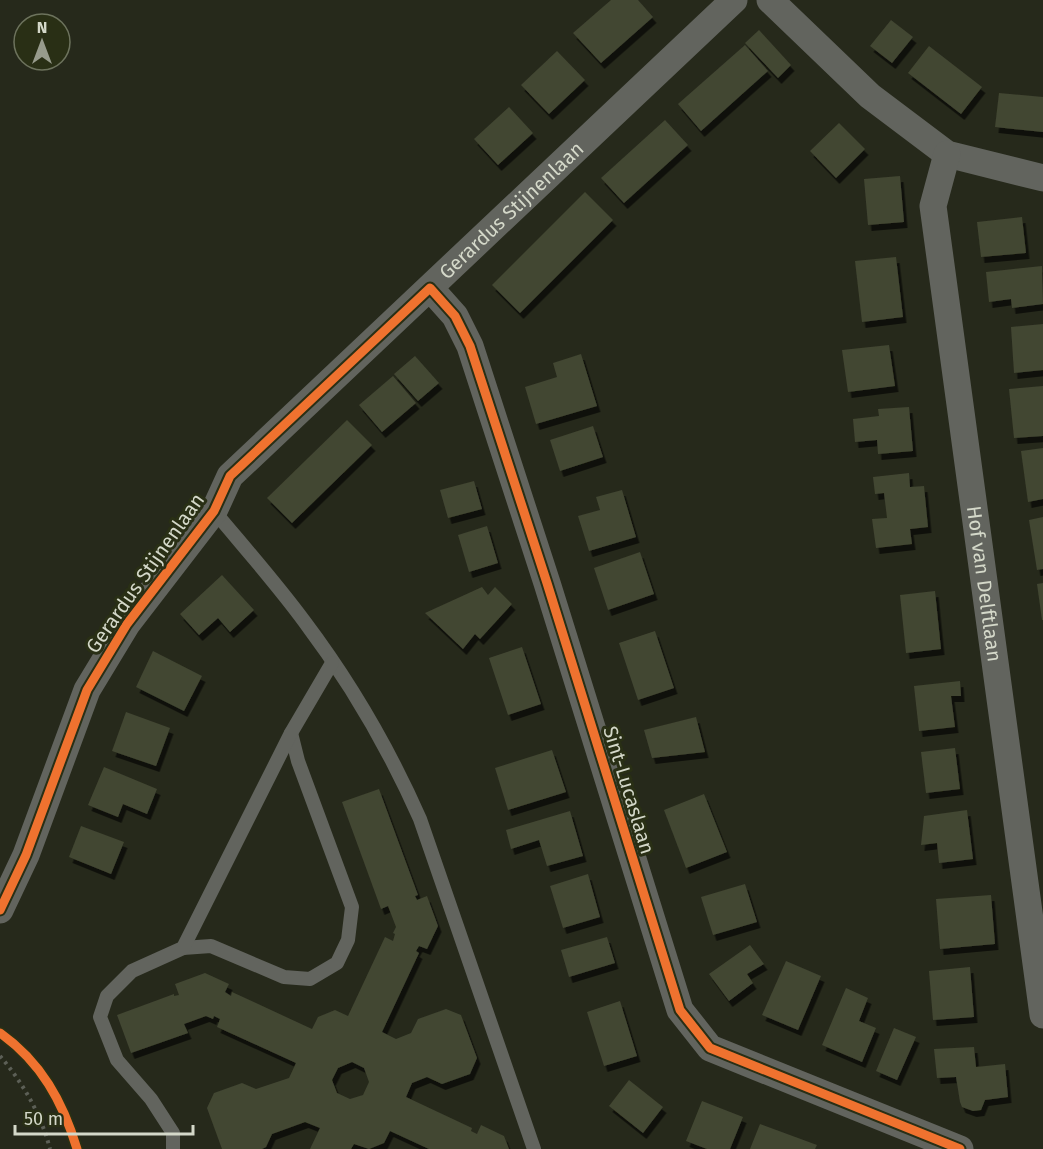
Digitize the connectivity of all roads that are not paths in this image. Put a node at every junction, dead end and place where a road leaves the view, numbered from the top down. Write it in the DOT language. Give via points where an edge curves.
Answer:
graph roads {
  1 [pos="734,0"];
  2 [pos="770,0"];
  3 [pos="947,154"];
  4 [pos="1043,178"];
  5 [pos="430,288"];
  6 [pos="214,511"];
  7 [pos="332,663"];
  8 [pos="291,733"];
  9 [pos="0,910"];
  10 [pos="183,948"];
  11 [pos="1043,1015"];
  12 [pos="173,1149"];
  13 [pos="534,1149"];
  14 [pos="960,1149"];
  1 -- 5 [label="street, Gerardus Stijnenlaan"];
  2 -- 3 [label="street" via="870,96"];
  3 -- 4 [label="street"];
  3 -- 11 [label="street, Hof van Delftlaan" via="933,206"];
  5 -- 6 [label="street, Gerardus Stijnenlaan" via="230,477"];
  5 -- 14 [label="street, Sint-Lucaslaan" via="455,316 470,346 680,1010 710,1048"];
  6 -- 7 [label="lane" via="305,622"];
  6 -- 9 [label="street, Gerardus Stijnenlaan" via="127,624 87,690 26,855"];
  7 -- 8 [label="lane"];
  7 -- 13 [label="lane" via="378,732 420,819"];
  8 -- 10 [label="lane"];
  8 -- 10 [label="lane" via="352,907 348,940 337,963 310,979 284,977 211,946"];
  10 -- 12 [label="lane" via="132,971 107,996 100,1017 117,1060 151,1099 173,1133"];
}
